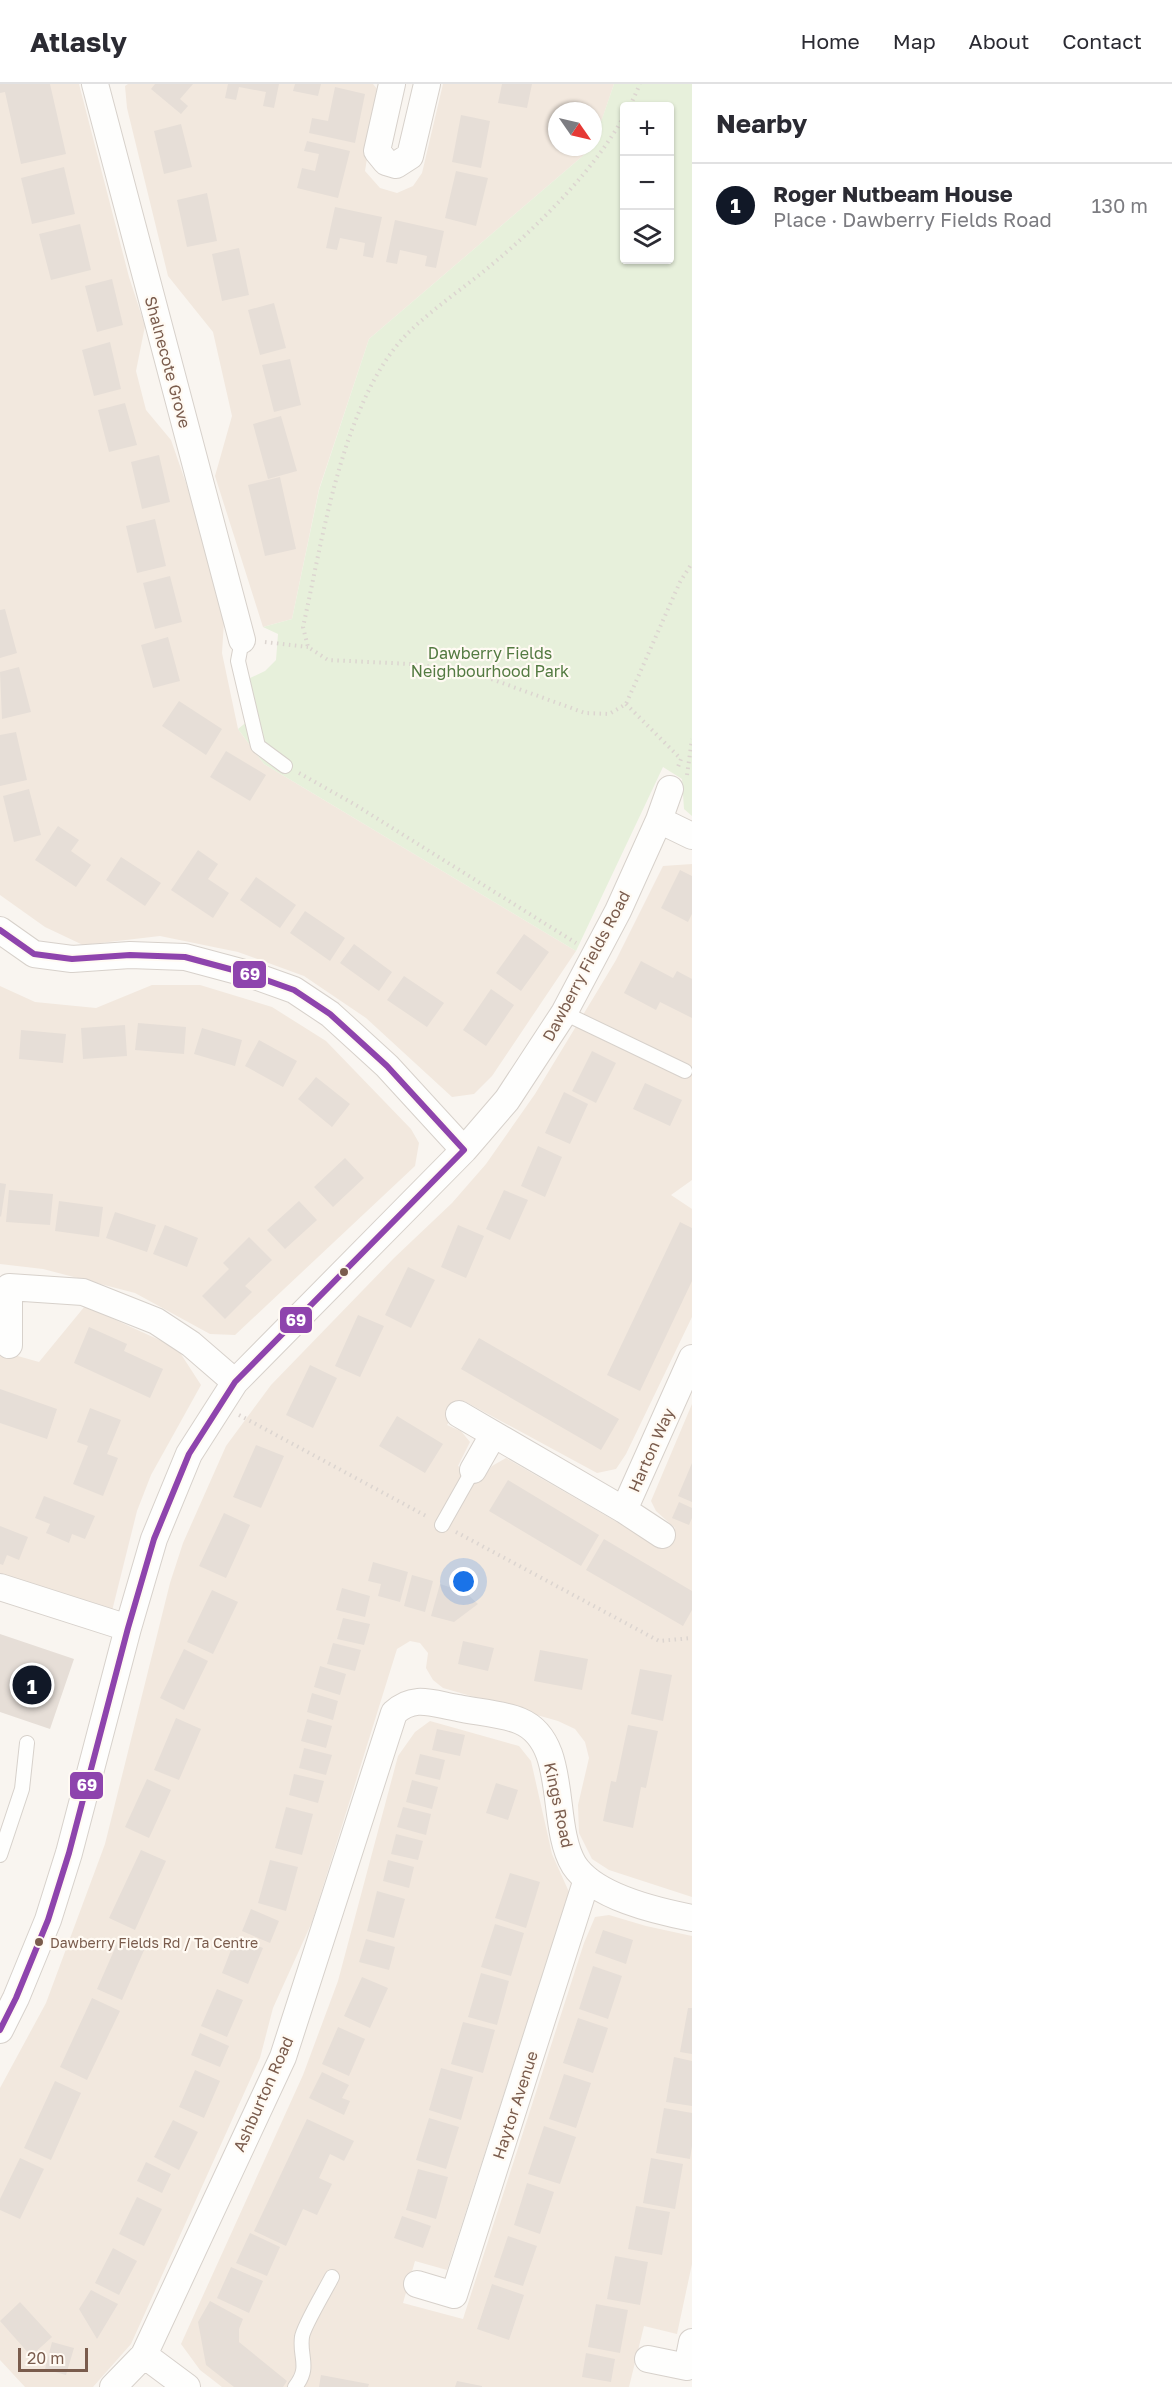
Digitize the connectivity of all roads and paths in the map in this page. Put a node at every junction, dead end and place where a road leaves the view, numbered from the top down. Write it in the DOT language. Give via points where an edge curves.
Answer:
graph roads {
  1 [pos="94,84"];
  2 [pos="392,84"];
  3 [pos="427,84"];
  4 [pos="640,84"];
  5 [pos="632,102"];
  6 [pos="620,122"];
  7 [pos="692,563"];
  8 [pos="242,640"];
  9 [pos="308,647"];
  10 [pos="626,704"];
  11 [pos="285,765"];
  12 [pos="670,789"];
  13 [pos="659,820"];
  14 [pos="692,836"];
  15 [pos="0,930"];
  16 [pos="595,955"];
  17 [pos="564,1013"];
  18 [pos="685,1071"];
  19 [pos="464,1150"];
  20 [pos="9,1345"];
  21 [pos="692,1358"];
  22 [pos="235,1382"];
  23 [pos="459,1414"];
  24 [pos="493,1435"];
  25 [pos="472,1470"];
  26 [pos="624,1510"];
  27 [pos="442,1525"];
  28 [pos="662,1535"];
  29 [pos="0,1587"];
  30 [pos="128,1628"];
  31 [pos="393,1713"];
  32 [pos="27,1743"];
  33 [pos="4,1827"];
  34 [pos="0,1855"];
  35 [pos="587,1879"];
  36 [pos="692,1918"];
  37 [pos="1,2025"];
  38 [pos="332,2277"];
  39 [pos="417,2284"];
  40 [pos="692,2342"];
  41 [pos="144,2355"];
  42 [pos="648,2359"];
  43 [pos="113,2387"];
  44 [pos="187,2387"];
  45 [pos="295,2387"];
  1 -- 8 [label="street, Shalnecote Grove"];
  2 -- 3 [label="street" via="377,151 386,162 396,165 410,156"];
  4 -- 5 [label="path"];
  6 -- 9 [label="path" via="575,185 531,231 410,332 378,372 356,421 336,485 303,627"];
  7 -- 10 [label="path"];
  8 -- 9 [label="path"];
  8 -- 11 [label="lane" via="238,662 258,746"];
  9 -- 10 [label="path" via="328,660 472,672 585,713 609,714"];
  10 -- 12 [label="path" via="681,759"];
  11 -- 16 [label="path"];
  12 -- 13 [label="street, Dawberry Fields Road"];
  13 -- 14 [label="street"];
  13 -- 16 [label="street, Dawberry Fields Road"];
  15 -- 19 [label="street" via="34,954 72,959 185,957 294,990 330,1014 387,1066"];
  16 -- 17 [label="street, Dawberry Fields Road"];
  17 -- 18 [label="lane"];
  17 -- 19 [label="street, Dawberry Fields Road" via="507,1100"];
  19 -- 22 [label="street, Dawberry Fields Road"];
  20 -- 22 [label="street" via="9,1287 83,1292 156,1321"];
  21 -- 26 [label="street, Harton Way"];
  22 -- 30 [label="street, Dawberry Fields Road" via="189,1454 154,1539"];
  23 -- 24 [label="street, Harton Way"];
  24 -- 25 [label="street"];
  24 -- 26 [label="street, Harton Way"];
  25 -- 27 [label="lane"];
  26 -- 28 [label="street, Harton Way"];
  29 -- 30 [label="street"];
  30 -- 37 [label="street, Dawberry Fields Road" via="59,1887 16,1998"];
  31 -- 35 [label="street, Kings Road" via="404,1704 421,1701 519,1720 537,1731 554,1773 563,1837 574,1864"];
  31 -- 41 [label="street, Ashburton Road" via="283,2057"];
  32 -- 33 [label="lane" via="22,1790"];
  33 -- 34 [label="lane"];
  35 -- 36 [label="street, Kings Road" via="620,1898"];
  35 -- 39 [label="street, Haytor Avenue" via="454,2295"];
  38 -- 45 [label="lane" via="302,2336 304,2361"];
  40 -- 42 [label="street" via="687,2367"];
  41 -- 43 [label="street, Ashburton Road"];
  41 -- 44 [label="street"];
}
